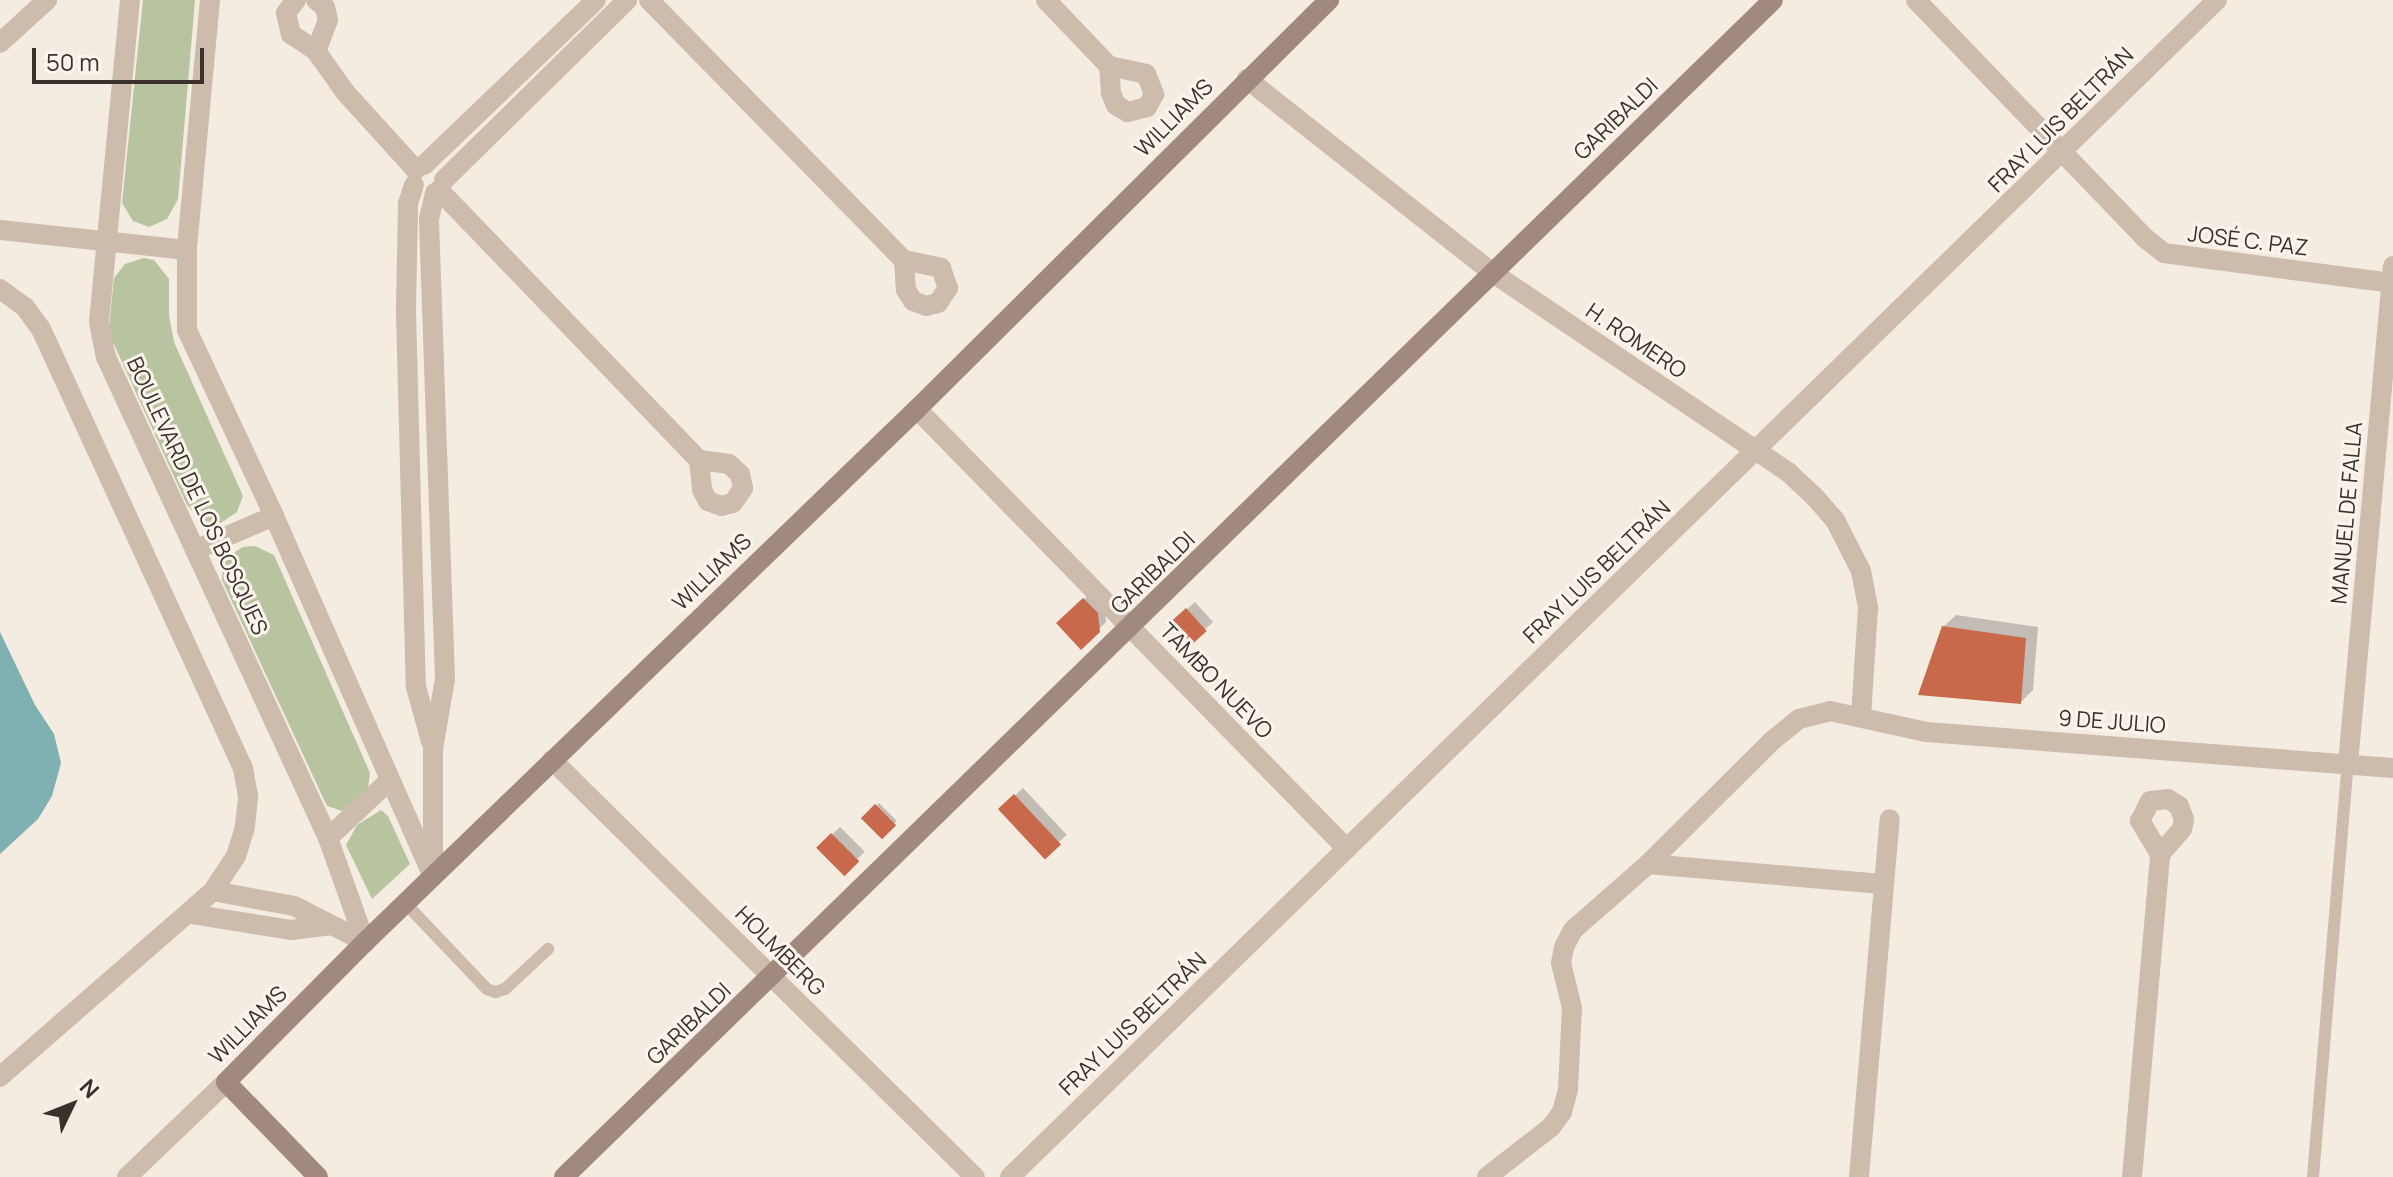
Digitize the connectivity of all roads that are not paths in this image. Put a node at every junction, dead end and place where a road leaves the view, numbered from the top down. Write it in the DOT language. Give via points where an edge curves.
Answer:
graph roads {
  1 [pos="47,0"];
  2 [pos="130,0"];
  3 [pos="210,0"];
  4 [pos="296,0"];
  5 [pos="316,0"];
  6 [pos="596,0"];
  7 [pos="627,0"];
  8 [pos="649,0"];
  9 [pos="1046,0"];
  10 [pos="1329,0"];
  11 [pos="1773,0"];
  12 [pos="1916,0"];
  13 [pos="2217,0"];
  14 [pos="0,43"];
  15 [pos="316,51"];
  16 [pos="1109,66"];
  17 [pos="1247,79"];
  18 [pos="2062,153"];
  19 [pos="418,173"];
  20 [pos="439,188"];
  21 [pos="0,230"];
  22 [pos="107,243"];
  23 [pos="187,250"];
  24 [pos="904,260"];
  25 [pos="1493,273"];
  26 [pos="2393,277"];
  27 [pos="0,289"];
  28 [pos="917,409"];
  29 [pos="1755,451"];
  30 [pos="699,460"];
  31 [pos="274,516"];
  32 [pos="195,550"];
  33 [pos="1131,629"];
  34 [pos="1861,716"];
  35 [pos="433,749"];
  36 [pos="552,760"];
  37 [pos="2348,764"];
  38 [pos="2393,768"];
  39 [pos="390,780"];
  40 [pos="1890,819"];
  41 [pos="328,838"];
  42 [pos="1347,849"];
  43 [pos="2160,854"];
  44 [pos="1648,864"];
  45 [pos="433,876"];
  46 [pos="1882,884"];
  47 [pos="213,891"];
  48 [pos="405,903"];
  49 [pos="191,914"];
  50 [pos="330,925"];
  51 [pos="365,942"];
  52 [pos="548,949"];
  53 [pos="772,977"];
  54 [pos="26,1053"];
  55 [pos="0,1058"];
  56 [pos="0,1077"];
  57 [pos="226,1082"];
  58 [pos="127,1177"];
  59 [pos="318,1177"];
  60 [pos="564,1177"];
  61 [pos="975,1177"];
  62 [pos="1010,1177"];
  63 [pos="1487,1177"];
  64 [pos="1859,1177"];
  65 [pos="2132,1177"];
  66 [pos="2313,1177"];
  1 -- 14 [label="street"];
  2 -- 22 [label="street, BOULEVARD DE LOS BOSQUES"];
  3 -- 23 [label="street"];
  4 -- 15 [label="street" via="286,13 287,28"];
  5 -- 15 [label="street" via="325,7 328,20"];
  6 -- 19 [label="street"];
  7 -- 20 [label="street"];
  8 -- 24 [label="street"];
  9 -- 16 [label="street"];
  10 -- 17 [label="street, WILLIAMS"];
  11 -- 25 [label="street, GARIBALDI"];
  12 -- 18 [label="street, JOSÉ C. PAZ"];
  13 -- 18 [label="street, FRAY LUIS BELTRÁN"];
  15 -- 19 [label="street" via="345,92"];
  17 -- 25 [label="street, H. ROMERO"];
  17 -- 28 [label="street, WILLIAMS"];
  18 -- 26 [label="street, JOSÉ C. PAZ" via="2164,253"];
  18 -- 29 [label="street, FRAY LUIS BELTRÁN"];
  19 -- 20 [label="street" via="438,167"];
  19 -- 35 [label="street" via="408,204 406,313 416,687"];
  20 -- 30 [label="street"];
  20 -- 35 [label="street" via="429,219 445,679"];
  21 -- 22 [label="street"];
  22 -- 23 [label="street"];
  22 -- 32 [label="street, BOULEVARD DE LOS BOSQUES" via="99,322 106,357"];
  23 -- 31 [label="street" via="187,330"];
  25 -- 29 [label="street, H. ROMERO"];
  25 -- 33 [label="street, GARIBALDI"];
  26 -- 37 [label="street, MANUEL DE FALLA"];
  27 -- 47 [label="street" via="25,307 41,329 243,768 248,797 245,827 236,856"];
  28 -- 33 [label="street, TAMBO NUEVO"];
  28 -- 36 [label="street, WILLIAMS"];
  29 -- 34 [label="street, H. ROMERO" via="1814,496 1835,520 1861,571 1868,608"];
  29 -- 42 [label="street, FRAY LUIS BELTRÁN"];
  31 -- 32 [label="street"];
  31 -- 39 [label="street"];
  32 -- 41 [label="street, BOULEVARD DE LOS BOSQUES"];
  33 -- 42 [label="street, TAMBO NUEVO"];
  33 -- 53 [label="street, GARIBALDI"];
  34 -- 37 [label="street, 9 DE JULIO" via="1926,732"];
  34 -- 44 [label="street, 9 DE JULIO" via="1830,711 1787,727"];
  35 -- 45 [label="street"];
  36 -- 45 [label="street, WILLIAMS"];
  36 -- 53 [label="street, HOLMBERG"];
  37 -- 38 [label="street, 9 DE JULIO"];
  37 -- 66 [label="lane"];
  39 -- 41 [label="street"];
  39 -- 45 [label="street"];
  40 -- 46 [label="street"];
  41 -- 51 [label="street, BOULEVARD DE LOS BOSQUES"];
  42 -- 62 [label="street, FRAY LUIS BELTRÁN"];
  43 -- 65 [label="street"];
  44 -- 46 [label="street"];
  44 -- 63 [label="street" via="1573,930 1564,947 1561,963 1572,1008 1562,1112 1551,1127"];
  45 -- 48 [label="street, WILLIAMS"];
  46 -- 64 [label="street"];
  47 -- 49 [label="street"];
  47 -- 50 [label="street" via="294,906"];
  48 -- 51 [label="street, WILLIAMS"];
  48 -- 52 [label="lane" via="495,992"];
  49 -- 50 [label="street" via="291,930"];
  49 -- 54 [label="street"];
  50 -- 51 [label="street"];
  51 -- 57 [label="street, WILLIAMS"];
  53 -- 60 [label="street, GARIBALDI"];
  53 -- 61 [label="street, HOLMBERG"];
  54 -- 55 [label="street"];
  54 -- 56 [label="street"];
  57 -- 58 [label="street, WILLIAMS"];
  57 -- 59 [label="street"];
}
